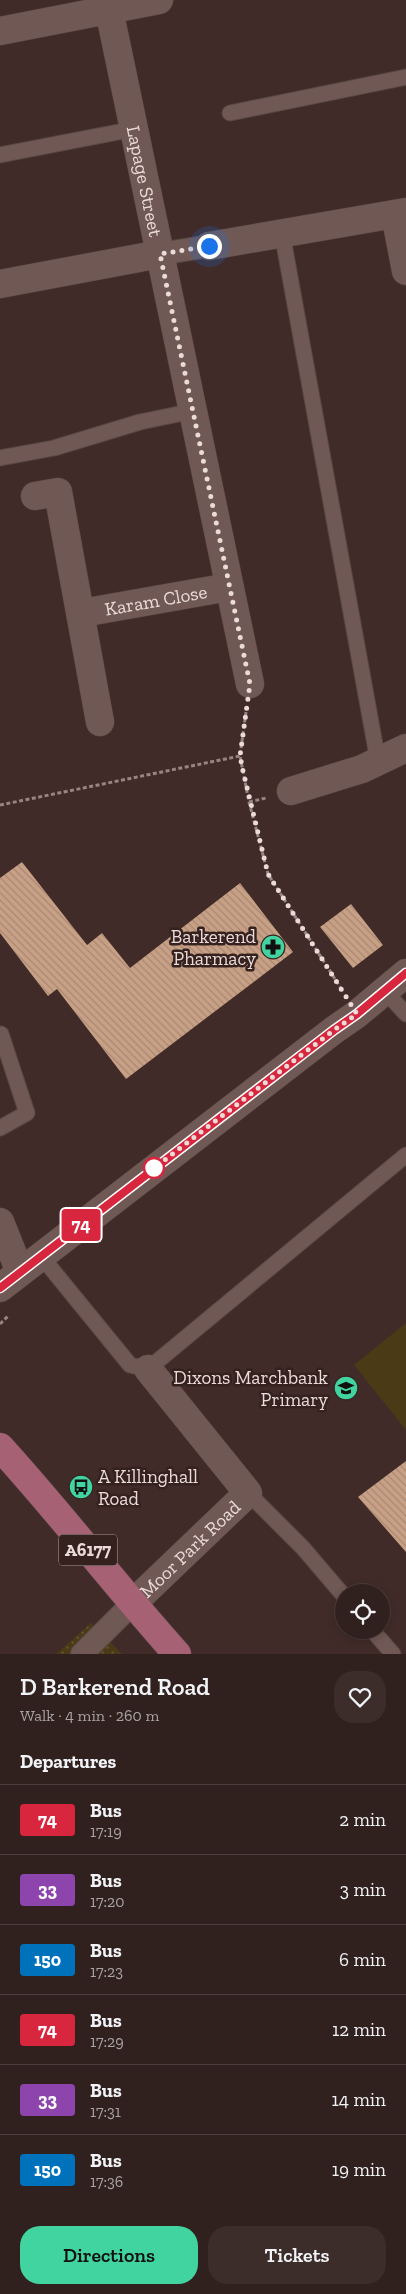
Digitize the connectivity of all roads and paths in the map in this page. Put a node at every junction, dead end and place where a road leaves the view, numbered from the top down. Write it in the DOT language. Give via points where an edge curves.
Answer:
graph roads {
  1 [pos="160,0"];
  2 [pos="108,5"];
  3 [pos="0,31"];
  4 [pos="406,77"];
  5 [pos="230,113"];
  6 [pos="134,129"];
  7 [pos="0,155"];
  8 [pos="400,213"];
  9 [pos="282,233"];
  10 [pos="209,246"];
  11 [pos="160,254"];
  12 [pos="406,271"];
  13 [pos="0,284"];
  14 [pos="193,412"];
  15 [pos="0,458"];
  16 [pos="34,496"];
  17 [pos="230,587"];
  18 [pos="82,613"];
  19 [pos="250,684"];
  20 [pos="100,722"];
  21 [pos="406,748"];
  22 [pos="240,756"];
  23 [pos="378,761"];
  24 [pos="291,791"];
  25 [pos="0,805"];
  26 [pos="406,973"];
  27 [pos="384,990"];
  28 [pos="357,1014"];
  29 [pos="406,1014"];
  30 [pos="1,1034"];
  31 [pos="0,1128"];
  32 [pos="406,1155"];
  33 [pos="0,1222"];
  34 [pos="20,1272"];
  35 [pos="148,1369"];
  36 [pos="0,1447"];
  37 [pos="248,1494"];
  38 [pos="335,1585"];
  39 [pos="132,1604"];
  40 [pos="380,1639"];
  41 [pos="82,1654"];
  42 [pos="177,1654"];
  43 [pos="393,1654"];
  1 -- 2 [label="street"];
  2 -- 3 [label="street"];
  2 -- 6 [label="street, Lapage Street"];
  4 -- 5 [label="lane"];
  6 -- 7 [label="lane"];
  6 -- 11 [label="street, Lapage Street"];
  8 -- 9 [label="street"];
  8 -- 12 [label="street"];
  9 -- 10 [label="street"];
  9 -- 23 [label="lane"];
  10 -- 11 [label="street"];
  11 -- 13 [label="street"];
  11 -- 14 [label="street, Lapage Street"];
  14 -- 15 [label="lane" via="140,422 54,448"];
  14 -- 17 [label="street, Lapage Street"];
  16 -- 18 [label="street, Karam Close" via="58,492"];
  17 -- 18 [label="street, Karam Close"];
  17 -- 19 [label="street, Lapage Street"];
  18 -- 20 [label="street, Karam Close"];
  19 -- 22 [label="path"];
  21 -- 23 [label="street"];
  22 -- 25 [label="path"];
  22 -- 28 [label="path" via="268,874"];
  23 -- 24 [label="street" via="317,785"];
  26 -- 27 [label="street"];
  27 -- 28 [label="street"];
  27 -- 29 [label="lane"];
  28 -- 34 [label="street"];
  30 -- 31 [label="lane" via="27,1113"];
  32 -- 35 [label="lane"];
  33 -- 34 [label="street"];
  34 -- 35 [label="lane" via="130,1365"];
  35 -- 37 [label="street"];
  36 -- 39 [label="highway, A6177"];
  37 -- 38 [label="lane" via="303,1548"];
  37 -- 39 [label="street, Moor Park Road"];
  39 -- 41 [label="street"];
  39 -- 42 [label="highway, A6177"];
  40 -- 43 [label="lane"];
}
